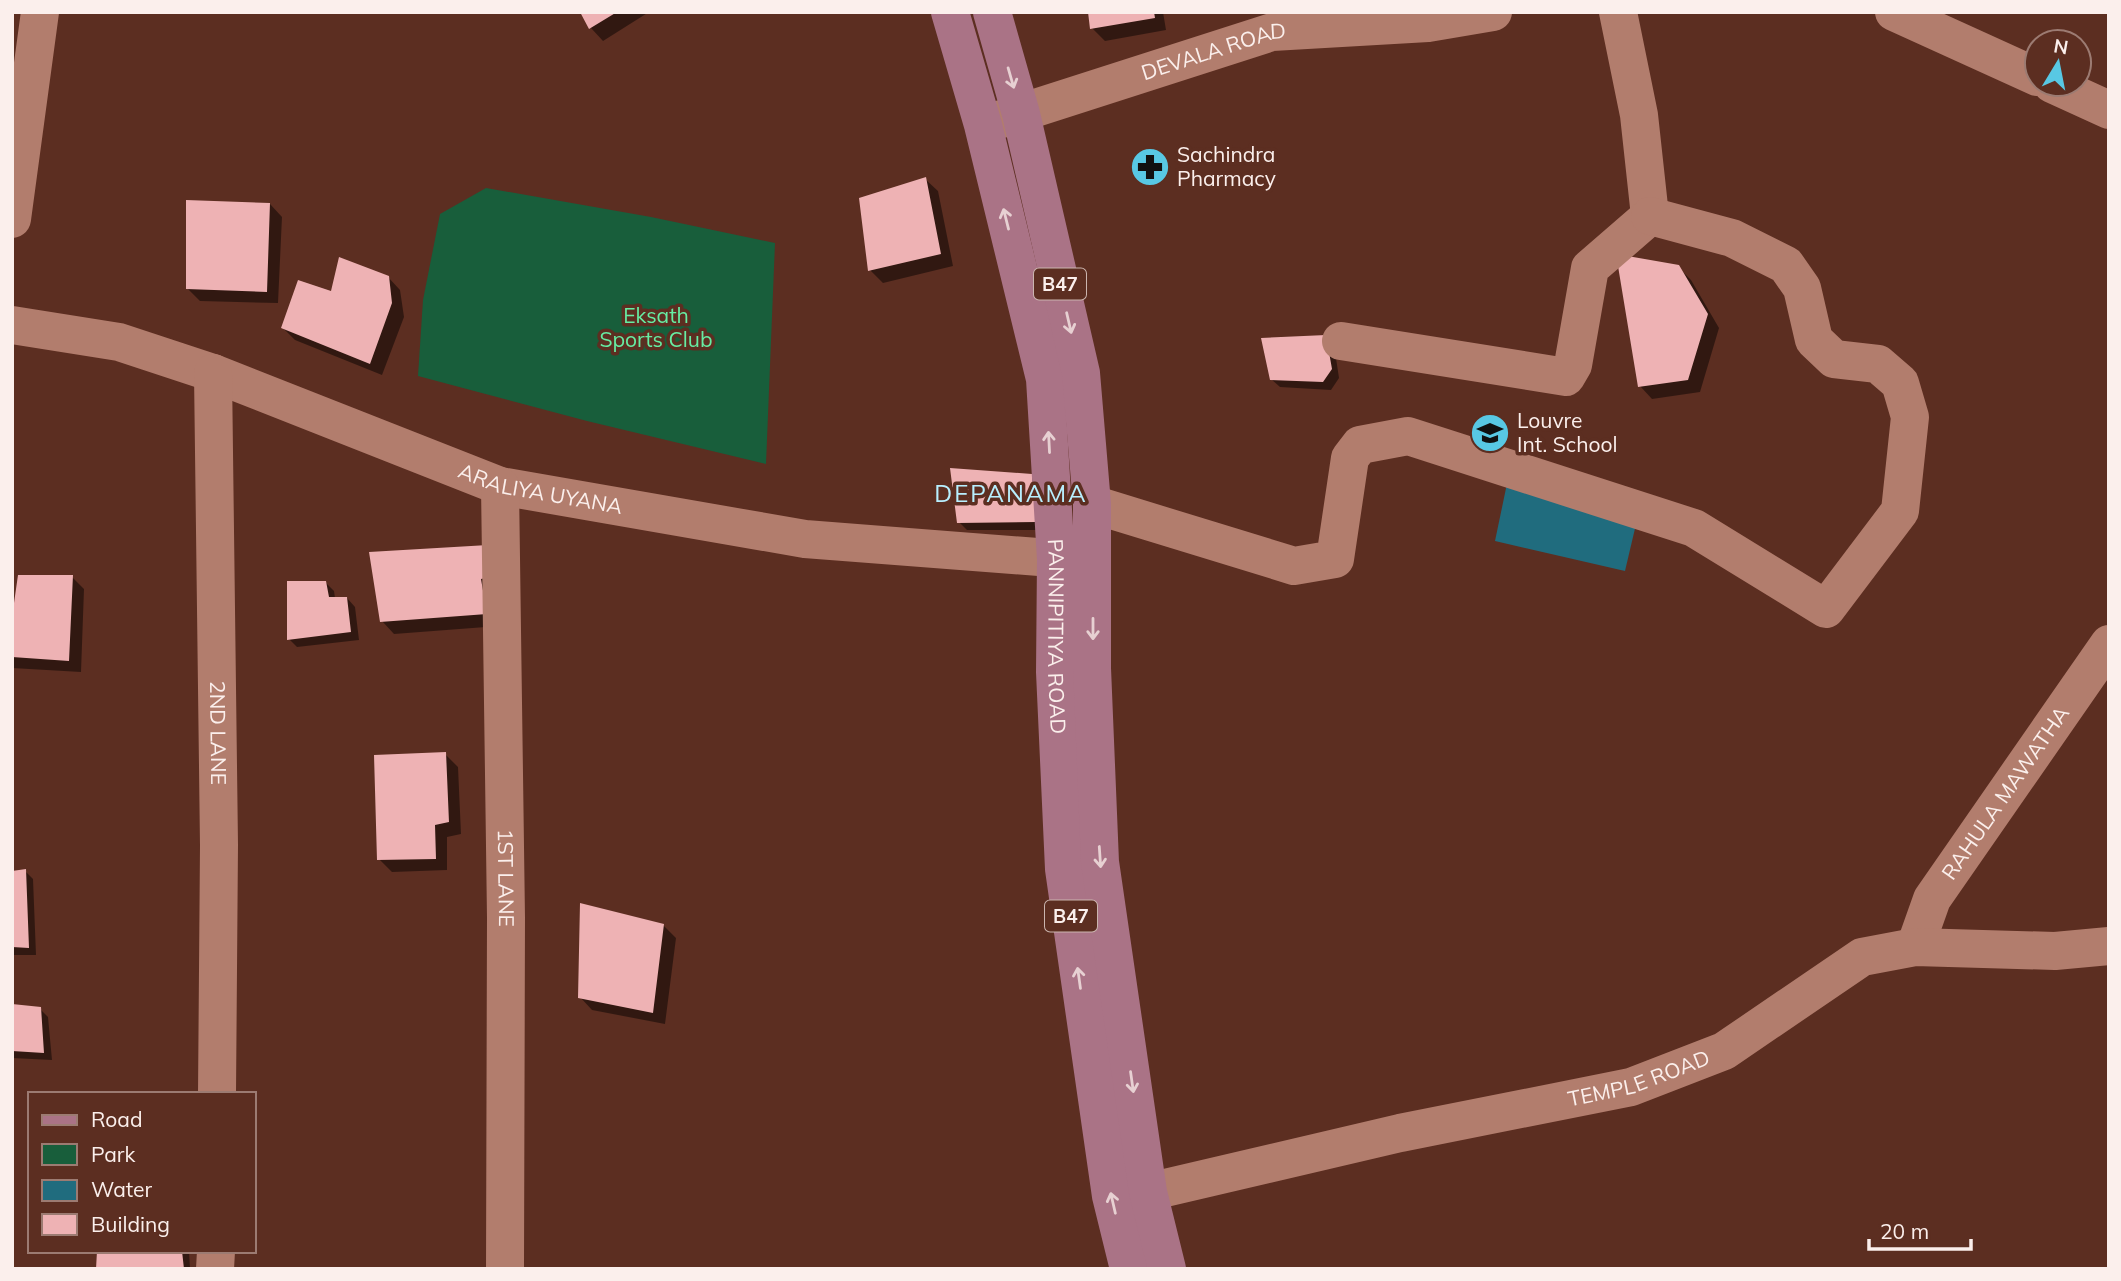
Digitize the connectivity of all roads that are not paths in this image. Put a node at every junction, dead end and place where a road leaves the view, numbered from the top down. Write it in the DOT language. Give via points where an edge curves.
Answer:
graph roads {
  1 [pos="40,12"];
  2 [pos="950,12"];
  3 [pos="992,12"];
  4 [pos="1493,12"];
  5 [pos="1619,12"];
  6 [pos="1894,12"];
  7 [pos="1966,28"];
  8 [pos="2023,67"];
  9 [pos="2083,98"];
  10 [pos="2109,110"];
  11 [pos="1021,114"];
  12 [pos="983,125"];
  13 [pos="1650,216"];
  14 [pos="12,219"];
  15 [pos="12,325"];
  16 [pos="1341,341"];
  17 [pos="213,373"];
  18 [pos="500,485"];
  19 [pos="1092,504"];
  20 [pos="1074,560"];
  21 [pos="2109,644"];
  22 [pos="2109,946"];
  23 [pos="1915,947"];
  24 [pos="217,1092"];
  25 [pos="1148,1192"];
  26 [pos="505,1269"];
  27 [pos="1129,1269"];
  28 [pos="1167,1269"];
  1 -- 14 [label="street"];
  2 -- 12 [label="main road, PANNIPITIYA ROAD / B47"];
  3 -- 11 [label="main road, PANNIPITIYA ROAD / B47, one-way"];
  4 -- 11 [label="street, DEVALA ROAD" via="1428,23 1272,32"];
  5 -- 13 [label="street" via="1640,115"];
  6 -- 7 [label="street"];
  7 -- 8 [label="street"];
  9 -- 10 [label="street"];
  11 -- 12 [label="street, DEVALA ROAD"];
  11 -- 19 [label="main road, PANNIPITIYA ROAD / B47, one-way" via="1081,373"];
  20 -- 12 [label="main road, PANNIPITIYA ROAD / B47, one-way" via="1045,379"];
  13 -- 16 [label="street" via="1590,268 1573,365 1566,377"];
  13 -- 19 [label="street" via="1732,238 1786,265 1802,288 1814,340 1833,359 1878,364 1900,383 1910,417 1900,511 1826,609 1694,528 1408,436 1360,445 1350,458 1335,559 1294,566"];
  15 -- 17 [label="street, ARALIYA UYANA" via="119,342"];
  17 -- 18 [label="street, ARALIYA UYANA"];
  17 -- 24 [label="street, 2ND LANE"];
  18 -- 20 [label="street, ARALIYA UYANA" via="805,539"];
  18 -- 26 [label="street, 1ST LANE"];
  19 -- 20 [label="main road, PANNIPITIYA ROAD / B47"];
  20 -- 25 [label="main road, PANNIPITIYA ROAD / B47, one-way" via="1092,668 1100,862"];
  27 -- 20 [label="main road, PANNIPITIYA ROAD / B47, one-way" via="1111,1196 1064,869 1055,673"];
  21 -- 23 [label="street, RAHULA MAWATHA" via="1932,899"];
  22 -- 23 [label="street, TEMPLE ROAD" via="2055,951"];
  23 -- 25 [label="street, TEMPLE ROAD" via="1862,957 1724,1051 1631,1087 1400,1133"];
  25 -- 28 [label="main road, PANNIPITIYA ROAD / B47"];
}
